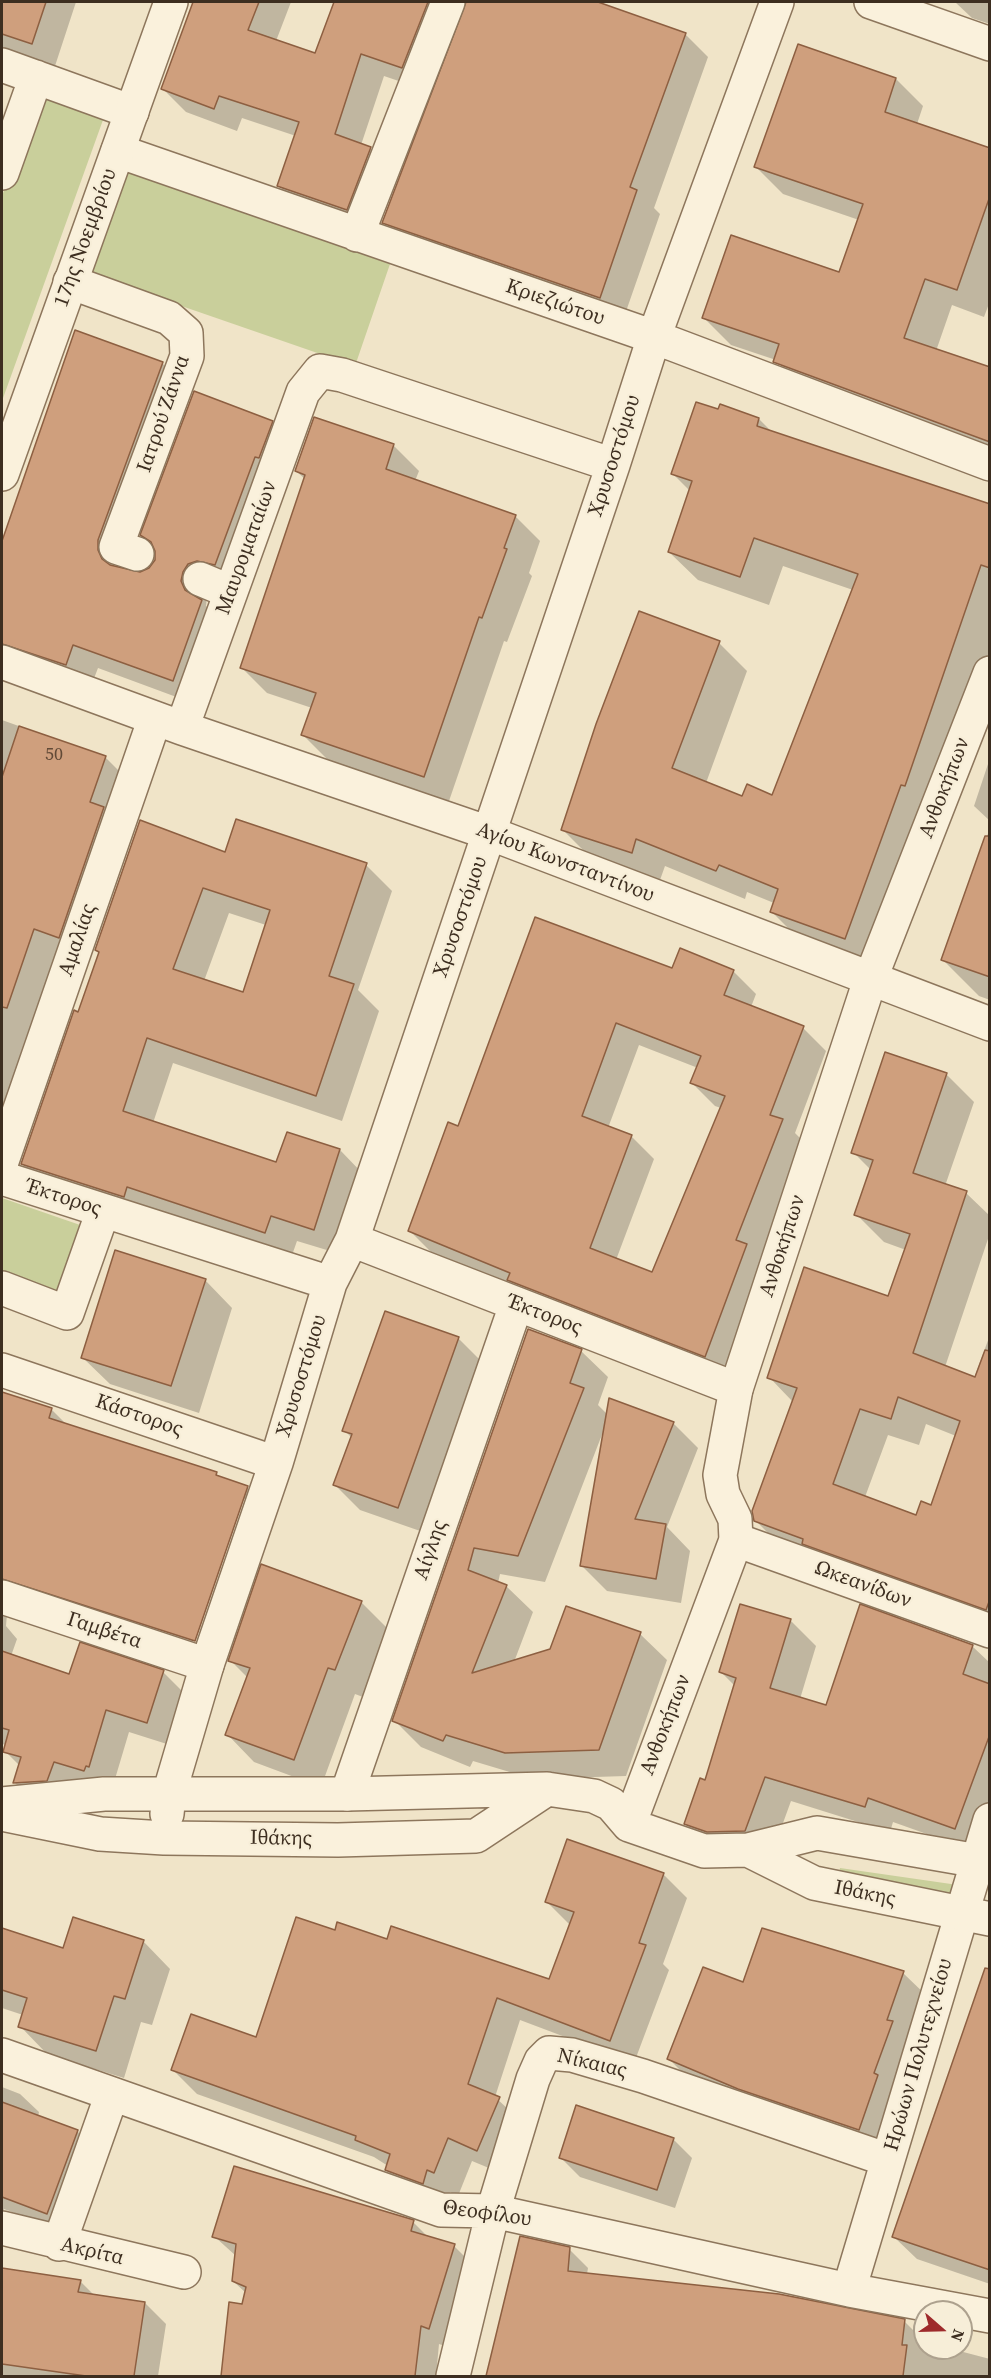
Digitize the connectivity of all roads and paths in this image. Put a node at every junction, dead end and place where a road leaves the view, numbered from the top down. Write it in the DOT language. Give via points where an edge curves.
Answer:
graph roads {
  1 [pos="171,2"];
  2 [pos="448,2"];
  3 [pos="777,2"];
  4 [pos="871,2"];
  5 [pos="990,44"];
  6 [pos="2,65"];
  7 [pos="36,77"];
  8 [pos="132,112"];
  9 [pos="118,151"];
  10 [pos="2,173"];
  11 [pos="357,235"];
  12 [pos="70,282"];
  13 [pos="654,337"];
  14 [pos="613,465"];
  15 [pos="990,465"];
  16 [pos="2,474"];
  17 [pos="127,551"];
  18 [pos="200,579"];
  19 [pos="231,592"];
  20 [pos="2,662"];
  21 [pos="990,673"];
  22 [pos="168,723"];
  23 [pos="489,833"];
  24 [pos="870,980"];
  25 [pos="990,1024"];
  26 [pos="2,1161"];
  27 [pos="2,1178"];
  28 [pos="103,1211"];
  29 [pos="352,1240"];
  30 [pos="330,1283"];
  31 [pos="2,1288"];
  32 [pos="516,1305"];
  33 [pos="2,1370"];
  34 [pos="736,1389"];
  35 [pos="276,1463"];
  36 [pos="736,1540"];
  37 [pos="2,1597"];
  38 [pos="990,1631"];
  39 [pos="207,1665"];
  40 [pos="548,1789"];
  41 [pos="169,1794"];
  42 [pos="346,1794"];
  43 [pos="2,1804"];
  44 [pos="2,1814"];
  45 [pos="990,1820"];
  46 [pos="629,1825"];
  47 [pos="164,1838"];
  48 [pos="748,1850"];
  49 [pos="982,1862"];
  50 [pos="975,1916"];
  51 [pos="2,2055"];
  52 [pos="112,2094"];
  53 [pos="888,2160"];
  54 [pos="493,2211"];
  55 [pos="2,2228"];
  56 [pos="59,2244"];
  57 [pos="184,2272"];
  58 [pos="849,2290"];
  59 [pos="990,2316"];
  60 [pos="453,2376"];
  1 -- 8 [label="street, 17ης Νοεμβρίου"];
  2 -- 11 [label="street"];
  3 -- 13 [label="street, Χρυσοστόμου"];
  4 -- 5 [label="street"];
  6 -- 7 [label="street"];
  7 -- 8 [label="street"];
  7 -- 10 [label="street"];
  8 -- 9 [label="street, 17ης Νοεμβρίου"];
  9 -- 11 [label="street, Κριεζιώτου"];
  9 -- 12 [label="street, 17ης Νοεμβρίου"];
  11 -- 13 [label="street, Κριεζιώτου"];
  12 -- 16 [label="street, 17ης Νοεμβρίου"];
  12 -- 17 [label="street, Ιατρού Ζάννα" via="169,318 186,333 187,356"];
  13 -- 14 [label="street, Χρυσοστόμου"];
  13 -- 15 [label="street, Κριεζιώτου"];
  14 -- 19 [label="street, Μαυροματαίων" via="320,371 303,392"];
  14 -- 23 [label="street, Χρυσοστόμου"];
  18 -- 19 [label="street"];
  19 -- 22 [label="street, Μαυροματαίων"];
  20 -- 22 [label="street, Αγίου Κωνσταντίνου"];
  21 -- 24 [label="street, Ανθοκήπων"];
  22 -- 23 [label="street, Αγίου Κωνσταντίνου"];
  22 -- 26 [label="street, Αμαλίας"];
  23 -- 24 [label="street, Αγίου Κωνσταντίνου"];
  23 -- 29 [label="street, Χρυσοστόμου"];
  24 -- 25 [label="street, Αγίου Κωνσταντίνου"];
  24 -- 34 [label="street, Ανθοκήπων"];
  27 -- 28 [label="street, Έκτορος"];
  28 -- 30 [label="street, Έκτορος"];
  28 -- 31 [label="street" via="67,1313"];
  29 -- 30 [label="street, Χρυσοστόμου"];
  29 -- 32 [label="street, Έκτορος"];
  30 -- 35 [label="street, Χρυσοστόμου"];
  32 -- 34 [label="street, Έκτορος"];
  32 -- 42 [label="street, Αίγλης"];
  33 -- 35 [label="street, Κάστορος"];
  34 -- 36 [label="street, Ανθοκήπων" via="720,1475 723,1494 735,1519"];
  35 -- 39 [label="street, Χρυσοστόμου"];
  36 -- 38 [label="street, Ωκεανίδων"];
  36 -- 46 [label="street, Ανθοκήπων"];
  37 -- 39 [label="street, Γαμβέτα"];
  39 -- 41 [label="street, Χρυσοστόμου"];
  40 -- 42 [label="street, Ιθάκης"];
  40 -- 46 [label="street, Ιθάκης" via="594,1796 611,1804"];
  40 -- 47 [label="street, Ιθάκης" via="476,1836 338,1840"];
  41 -- 42 [label="street, Ιθάκης"];
  41 -- 43 [label="street, Ιθάκης" via="104,1794"];
  41 -- 47 [label="street, Χρυσοστόμου"];
  44 -- 47 [label="street, Ιθάκης" via="100,1834"];
  45 -- 49 [label="street, Ηρώων Πολυτεχνείου"];
  46 -- 48 [label="street, Ιθάκης" via="704,1851"];
  48 -- 49 [label="street, Ιθάκης" via="817,1833"];
  48 -- 50 [label="street, Ιθάκης" via="814,1883"];
  49 -- 50 [label="street, Ηρώων Πολυτεχνείου"];
  50 -- 53 [label="street, Ηρώων Πολυτεχνείου"];
  51 -- 52 [label="street, Θεοφίλου"];
  52 -- 54 [label="street, Θεοφίλου" via="441,2210"];
  52 -- 56 [label="street"];
  53 -- 54 [label="street, Νίκαιας" via="642,2076 558,2052 549,2053 532,2079"];
  53 -- 58 [label="street, Ηρώων Πολυτεχνείου"];
  54 -- 58 [label="street, Θεοφίλου"];
  54 -- 60 [label="street, Νίκαιας"];
  55 -- 56 [label="street, Ακρίτα"];
  56 -- 57 [label="street, Ακρίτα"];
  58 -- 59 [label="street, Θεοφίλου"];
}
